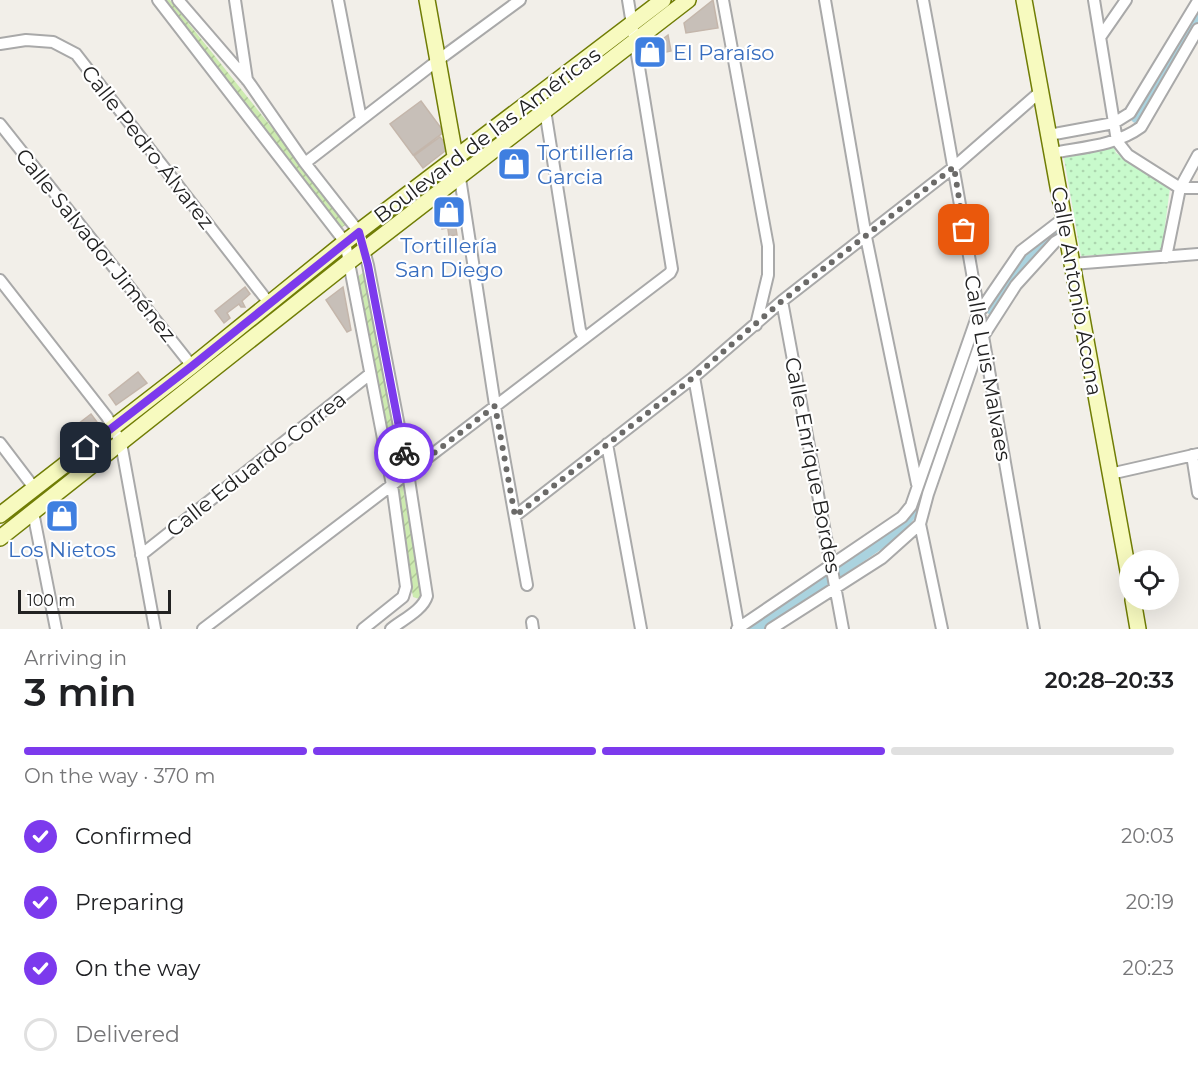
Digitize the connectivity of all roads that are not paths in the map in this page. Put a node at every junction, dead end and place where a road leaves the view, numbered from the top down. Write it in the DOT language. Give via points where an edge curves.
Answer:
graph roads {
  1 [pos="158,0"];
  2 [pos="178,0"];
  3 [pos="235,0"];
  4 [pos="338,0"];
  5 [pos="427,0"];
  6 [pos="520,0"];
  7 [pos="628,0"];
  8 [pos="663,0"];
  9 [pos="688,0"];
  10 [pos="723,0"];
  11 [pos="825,0"];
  12 [pos="923,0"];
  13 [pos="1024,0"];
  14 [pos="1094,0"];
  15 [pos="1126,0"];
  16 [pos="1198,1"];
  17 [pos="632,24"];
  18 [pos="1198,29"];
  19 [pos="1101,36"];
  20 [pos="634,42"];
  21 [pos="0,44"];
  22 [pos="437,61"];
  23 [pos="248,81"];
  24 [pos="1041,91"];
  25 [pos="545,110"];
  26 [pos="361,119"];
  27 [pos="1114,123"];
  28 [pos="2,129"];
  29 [pos="1049,135"];
  30 [pos="1117,141"];
  31 [pos="1052,153"];
  32 [pos="1198,155"];
  33 [pos="455,160"];
  34 [pos="305,163"];
  35 [pos="954,167"];
  36 [pos="460,178"];
  37 [pos="1180,188"];
  38 [pos="1198,188"];
  39 [pos="1064,218"];
  40 [pos="359,232"];
  41 [pos="1067,235"];
  42 [pos="866,237"];
  43 [pos="345,242"];
  44 [pos="365,250"];
  45 [pos="1198,254"];
  46 [pos="1166,257"];
  47 [pos="350,261"];
  48 [pos="1072,264"];
  49 [pos="0,280"];
  50 [pos="782,301"];
  51 [pos="269,303"];
  52 [pos="978,314"];
  53 [pos="755,325"];
  54 [pos="584,338"];
  55 [pos="982,338"];
  56 [pos="192,366"];
  57 [pos="958,371"];
  58 [pos="370,374"];
  59 [pos="970,375"];
  60 [pos="694,377"];
  61 [pos="495,406"];
  62 [pos="114,428"];
  63 [pos="0,443"];
  64 [pos="121,443"];
  65 [pos="607,444"];
  66 [pos="1195,455"];
  67 [pos="408,473"];
  68 [pos="1110,474"];
  69 [pos="917,484"];
  70 [pos="392,485"];
  71 [pos="35,489"];
  72 [pos="1198,493"];
  73 [pos="33,512"];
  74 [pos="0,515"];
  75 [pos="515,516"];
  76 [pos="920,524"];
  77 [pos="0,538"];
  78 [pos="1124,550"];
  79 [pos="141,555"];
  80 [pos="831,564"];
  81 [pos="527,585"];
  82 [pos="836,587"];
  83 [pos="397,602"];
  84 [pos="1135,610"];
  85 [pos="409,615"];
  86 [pos="738,628"];
  87 [pos="56,629"];
  88 [pos="155,629"];
  89 [pos="203,629"];
  90 [pos="363,629"];
  91 [pos="391,629"];
  92 [pos="641,629"];
  93 [pos="771,629"];
  94 [pos="843,629"];
  95 [pos="942,629"];
  96 [pos="1035,629"];
  97 [pos="1138,629"];
  1 -- 43 [label="street"];
  2 -- 23 [label="street"];
  3 -- 23 [label="street"];
  4 -- 26 [label="street"];
  5 -- 22 [label="main road"];
  6 -- 22 [label="street"];
  7 -- 17 [label="street"];
  8 -- 17 [label="main road, Boulevard de las Américas"];
  9 -- 20 [label="main road, Boulevard de las Américas"];
  10 -- 53 [label="street" via="768,246 768,275"];
  11 -- 42 [label="street"];
  12 -- 35 [label="street, Calle Luis Malvaes"];
  13 -- 24 [label="main road, Calle Antonio Acona"];
  14 -- 19 [label="street"];
  15 -- 19 [label="street"];
  16 -- 27 [label="street" via="1130,113"];
  17 -- 20 [label="street"];
  17 -- 33 [label="main road, Boulevard de las Américas"];
  18 -- 30 [label="street" via="1141,127"];
  19 -- 27 [label="street"];
  20 -- 25 [label="main road, Boulevard de las Américas"];
  20 -- 54 [label="street" via="672,269"];
  21 -- 51 [label="street, Calle Pedro Álvarez" via="26,40 53,42 76,54"];
  22 -- 26 [label="street"];
  22 -- 33 [label="main road"];
  23 -- 34 [label="street"];
  24 -- 29 [label="main road, Calle Antonio Acona"];
  24 -- 35 [label="street"];
  25 -- 36 [label="main road, Boulevard de las Américas"];
  25 -- 54 [label="street"];
  26 -- 34 [label="street"];
  27 -- 29 [label="street"];
  27 -- 30 [label="street"];
  28 -- 56 [label="street, Calle Salvador Jiménez"];
  29 -- 31 [label="main road, Calle Antonio Acona"];
  30 -- 31 [label="street"];
  30 -- 37 [label="street" via="1128,155"];
  31 -- 39 [label="main road, Calle Antonio Acona"];
  32 -- 37 [label="street"];
  33 -- 36 [label="main road"];
  33 -- 40 [label="main road, Boulevard de las Américas"];
  34 -- 40 [label="street"];
  35 -- 42 [label="street"];
  35 -- 52 [label="street, Calle Luis Malvaes"];
  36 -- 44 [label="main road, Boulevard de las Américas"];
  36 -- 61 [label="street"];
  37 -- 38 [label="street"];
  37 -- 46 [label="street"];
  39 -- 41 [label="main road, Calle Antonio Acona"];
  39 -- 52 [label="street" via="1021,251"];
  40 -- 43 [label="main road, Boulevard de las Américas"];
  40 -- 44 [label="street"];
  41 -- 48 [label="main road, Calle Antonio Acona"];
  41 -- 55 [label="street" via="1055,242 1016,285"];
  42 -- 50 [label="street"];
  42 -- 69 [label="street"];
  43 -- 47 [label="street"];
  43 -- 51 [label="main road, Boulevard de las Américas"];
  44 -- 47 [label="main road, Boulevard de las Américas"];
  44 -- 67 [label="street"];
  45 -- 46 [label="street"];
  46 -- 48 [label="street"];
  47 -- 58 [label="street"];
  47 -- 64 [label="main road, Boulevard de las Américas"];
  48 -- 68 [label="main road, Calle Antonio Acona"];
  49 -- 62 [label="street"];
  50 -- 53 [label="street"];
  50 -- 80 [label="street, Calle Enrique Bordes"];
  51 -- 56 [label="main road, Boulevard de las Américas"];
  52 -- 55 [label="street, Calle Luis Malvaes"];
  52 -- 57 [label="street"];
  53 -- 60 [label="street"];
  54 -- 61 [label="street"];
  55 -- 59 [label="street"];
  55 -- 96 [label="street, Calle Luis Malvaes"];
  56 -- 62 [label="main road, Boulevard de las Américas"];
  57 -- 59 [label="street"];
  57 -- 69 [label="street"];
  58 -- 70 [label="street"];
  58 -- 79 [label="street, Calle Eduardo Correa"];
  59 -- 76 [label="street"];
  60 -- 65 [label="street"];
  60 -- 86 [label="street"];
  61 -- 67 [label="street"];
  61 -- 75 [label="street"];
  62 -- 64 [label="street"];
  62 -- 71 [label="main road, Boulevard de las Américas"];
  63 -- 71 [label="street"];
  64 -- 73 [label="main road, Boulevard de las Américas"];
  64 -- 79 [label="street"];
  65 -- 75 [label="street"];
  65 -- 92 [label="street"];
  66 -- 68 [label="street"];
  66 -- 72 [label="street"];
  67 -- 70 [label="street"];
  67 -- 85 [label="street" via="427,596"];
  68 -- 78 [label="main road, Calle Antonio Acona"];
  69 -- 80 [label="street" via="911,506 902,517"];
  70 -- 83 [label="street" via="406,587"];
  70 -- 89 [label="street"];
  71 -- 74 [label="main road, Boulevard de las Américas"];
  73 -- 77 [label="main road, Boulevard de las Américas"];
  73 -- 87 [label="street"];
  75 -- 81 [label="street"];
  76 -- 82 [label="street" via="882,558"];
  76 -- 95 [label="street"];
  79 -- 88 [label="street"];
  80 -- 82 [label="street, Calle Enrique Bordes"];
  80 -- 86 [label="street"];
  82 -- 93 [label="street"];
  82 -- 94 [label="street, Calle Enrique Bordes"];
  83 -- 85 [label="street"];
  83 -- 90 [label="street"];
  84 -- 97 [label="main road"];
  85 -- 91 [label="street"];
}
